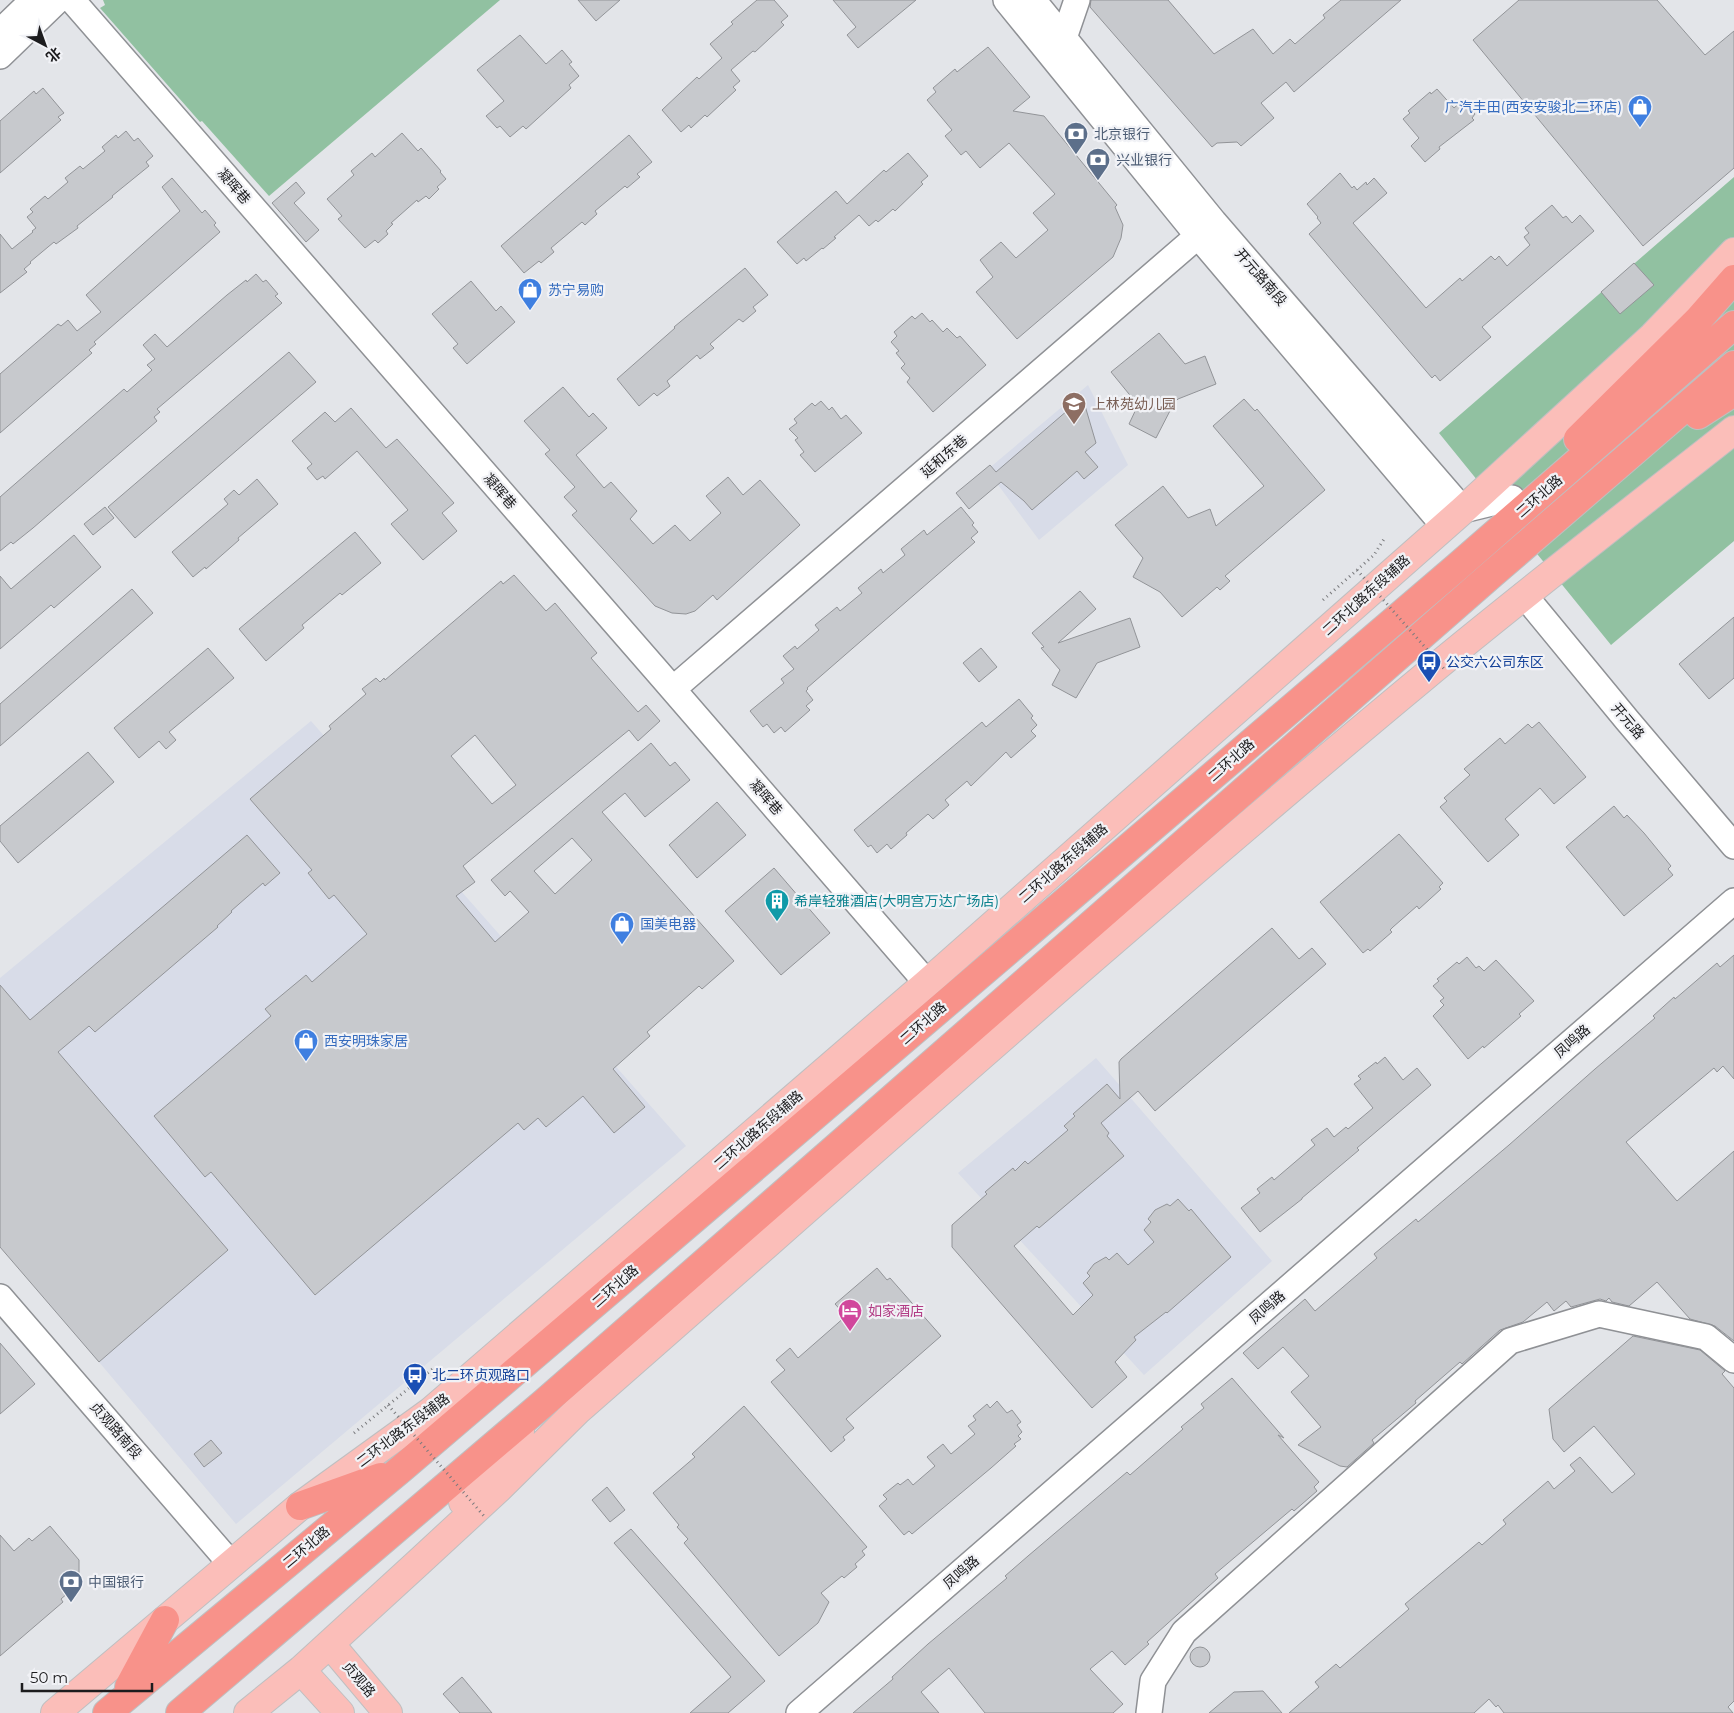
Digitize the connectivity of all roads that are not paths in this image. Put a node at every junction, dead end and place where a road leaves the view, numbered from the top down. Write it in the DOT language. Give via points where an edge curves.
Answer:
graph roads {
  1 [pos="33,0"];
  2 [pos="58,0"];
  3 [pos="72,0"];
  4 [pos="1006,0"];
  5 [pos="1033,0"];
  6 [pos="1078,0"];
  7 [pos="0,32"];
  8 [pos="1064,38"];
  9 [pos="0,56"];
  10 [pos="1206,229"];
  11 [pos="1734,252"];
  12 [pos="1734,279"];
  13 [pos="1734,325"];
  14 [pos="1734,365"];
  15 [pos="1734,392"];
  16 [pos="1734,430"];
  17 [pos="1607,476"];
  18 [pos="1512,498"];
  19 [pos="1453,518"];
  20 [pos="1457,567"];
  21 [pos="1524,595"];
  22 [pos="673,689"];
  23 [pos="1734,846"];
  24 [pos="1734,900"];
  25 [pos="928,983"];
  26 [pos="3,1307"];
  27 [pos="1734,1360"];
  28 [pos="545,1402"];
  29 [pos="401,1469"];
  30 [pos="300,1506"];
  31 [pos="231,1564"];
  32 [pos="404,1575"];
  33 [pos="165,1620"];
  34 [pos="330,1644"];
  35 [pos="302,1670"];
  36 [pos="115,1706"];
  37 [pos="55,1713"];
  38 [pos="180,1713"];
  39 [pos="248,1713"];
  40 [pos="340,1713"];
  41 [pos="388,1713"];
  42 [pos="799,1713"];
  43 [pos="1149,1713"];
  1 -- 7 [label="street"];
  2 -- 9 [label="street"];
  3 -- 22 [label="street, 凝晖巷"];
  4 -- 10 [label="street, 开元路南段"];
  5 -- 8 [label="street, 开元路南段"];
  6 -- 8 [label="street"];
  8 -- 10 [label="street, 开元路南段"];
  10 -- 19 [label="street, 开元路南段"];
  10 -- 22 [label="street, 延和东巷"];
  11 -- 19 [label="main road, 二环北路东段辅路" via="1653,336"];
  12 -- 18 [label="highway" via="1698,320 1564,453"];
  13 -- 20 [label="highway, 二环北路"];
  14 -- 17 [label="highway, 二环北路"];
  15 -- 17 [label="highway"];
  16 -- 21 [label="main road"];
  17 -- 28 [label="highway, 二环北路"];
  18 -- 19 [label="street"];
  18 -- 20 [label="highway"];
  19 -- 25 [label="main road, 二环北路东段辅路"];
  20 -- 29 [label="highway, 二环北路"];
  21 -- 23 [label="street, 开元路"];
  21 -- 32 [label="main road" via="1158,902 577,1411"];
  22 -- 25 [label="street, 凝晖巷"];
  24 -- 42 [label="street, 凤鸣路"];
  25 -- 30 [label="main road, 二环北路东段辅路" via="430,1412"];
  26 -- 31 [label="street, 贞观路南段"];
  27 -- 43 [label="street" via="1706,1337 1599,1314 1510,1341 1184,1632 1153,1681"];
  28 -- 32 [label="main road"];
  28 -- 38 [label="highway, 二环北路"];
  29 -- 30 [label="highway"];
  29 -- 36 [label="highway, 二环北路"];
  30 -- 31 [label="main road, 二环北路东段辅路"];
  31 -- 33 [label="main road, 二环北路东段辅路"];
  32 -- 34 [label="main road"];
  33 -- 36 [label="highway"];
  33 -- 37 [label="main road, 二环北路东段辅路"];
  34 -- 35 [label="main road"];
  34 -- 41 [label="main road, 贞观路"];
  35 -- 39 [label="main road"];
  35 -- 40 [label="main road"];
}
